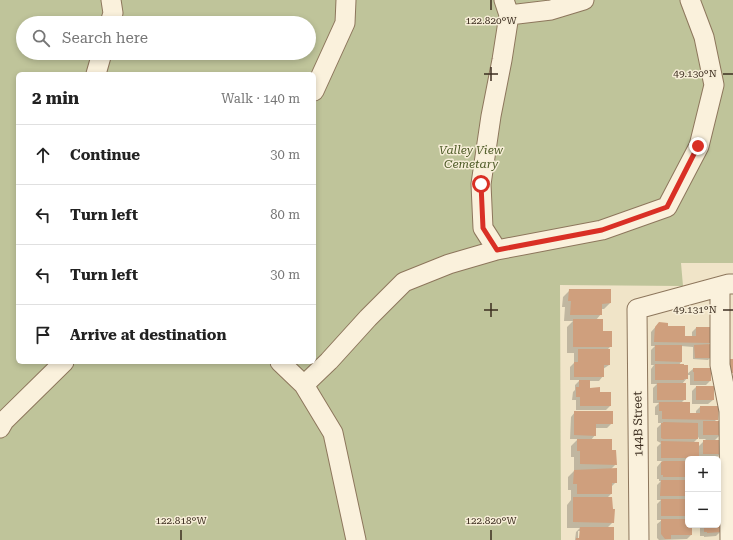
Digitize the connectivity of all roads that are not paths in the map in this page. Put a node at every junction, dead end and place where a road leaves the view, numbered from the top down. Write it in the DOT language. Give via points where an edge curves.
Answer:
graph roads {
  1 [pos="110,0"];
  2 [pos="346,0"];
  3 [pos="584,0"];
  4 [pos="690,0"];
  5 [pos="507,8"];
  6 [pos="112,16"];
  7 [pos="100,60"];
  8 [pos="97,72"];
  9 [pos="316,87"];
  10 [pos="497,250"];
  11 [pos="726,285"];
  12 [pos="62,364"];
  13 [pos="282,364"];
  14 [pos="304,385"];
  15 [pos="0,428"];
  16 [pos="356,540"];
  17 [pos="639,540"];
  18 [pos="730,540"];
  1 -- 6 [label="street"];
  2 -- 9 [label="street" via="345,23"];
  3 -- 5 [label="street" via="551,10"];
  4 -- 10 [label="street" via="704,36 714,85 698,146 667,207 602,230"];
  5 -- 10 [label="street" via="502,60 481,184 483,228"];
  7 -- 8 [label="street"];
  10 -- 14 [label="street" via="449,264 404,282"];
  11 -- 17 [label="street, 144B Street" via="637,309"];
  11 -- 18 [label="street" via="720,365 729,411"];
  12 -- 15 [label="street"];
  13 -- 14 [label="street"];
  14 -- 16 [label="street" via="332,433"];
}
